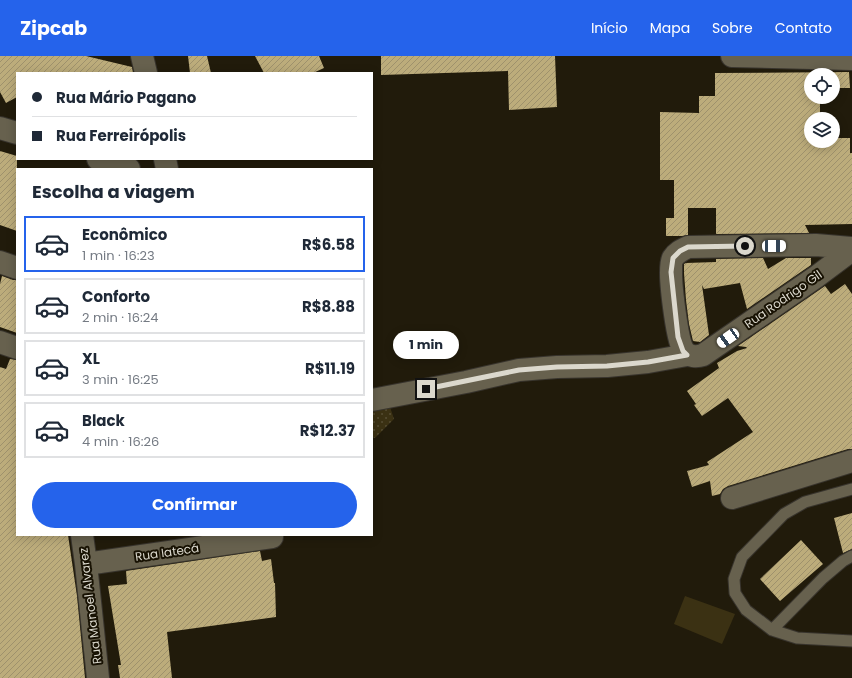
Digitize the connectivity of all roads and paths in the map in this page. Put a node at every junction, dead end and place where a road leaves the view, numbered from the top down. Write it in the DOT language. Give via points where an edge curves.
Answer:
graph roads {
  1 [pos="142,56"];
  2 [pos="732,56"];
  3 [pos="852,59"];
  4 [pos="146,72"];
  5 [pos="0,128"];
  6 [pos="16,133"];
  7 [pos="101,160"];
  8 [pos="126,168"];
  9 [pos="852,249"];
  10 [pos="0,262"];
  11 [pos="16,268"];
  12 [pos="0,342"];
  13 [pos="16,348"];
  14 [pos="690,356"];
  15 [pos="373,400"];
  16 [pos="852,461"];
  17 [pos="852,489"];
  18 [pos="732,498"];
  19 [pos="82,536"];
  20 [pos="272,537"];
  21 [pos="852,556"];
  22 [pos="86,564"];
  23 [pos="772,630"];
  24 [pos="852,641"];
  25 [pos="98,678"];
  1 -- 4 [label="street"];
  2 -- 3 [label="street"];
  5 -- 6 [label="street"];
  7 -- 8 [label="street"];
  9 -- 14 [label="street, Rua Rodrigo Gil" via="703,355"];
  9 -- 14 [label="street" via="816,245 688,247 680,251 673,258 671,272 678,337 683,351"];
  10 -- 11 [label="street"];
  12 -- 13 [label="street"];
  14 -- 15 [label="street, Rua Rodrigo Gil" via="607,366 519,370"];
  16 -- 18 [label="street"];
  17 -- 23 [label="lane" via="805,502 784,514 742,557 734,579 735,593 746,610"];
  19 -- 22 [label="street, Rua Manoel Alvarez"];
  20 -- 22 [label="street, Rua Iatecá"];
  21 -- 23 [label="lane" via="823,578"];
  22 -- 25 [label="street, Rua Manoel Alvarez"];
  23 -- 24 [label="lane" via="797,638"];
}
